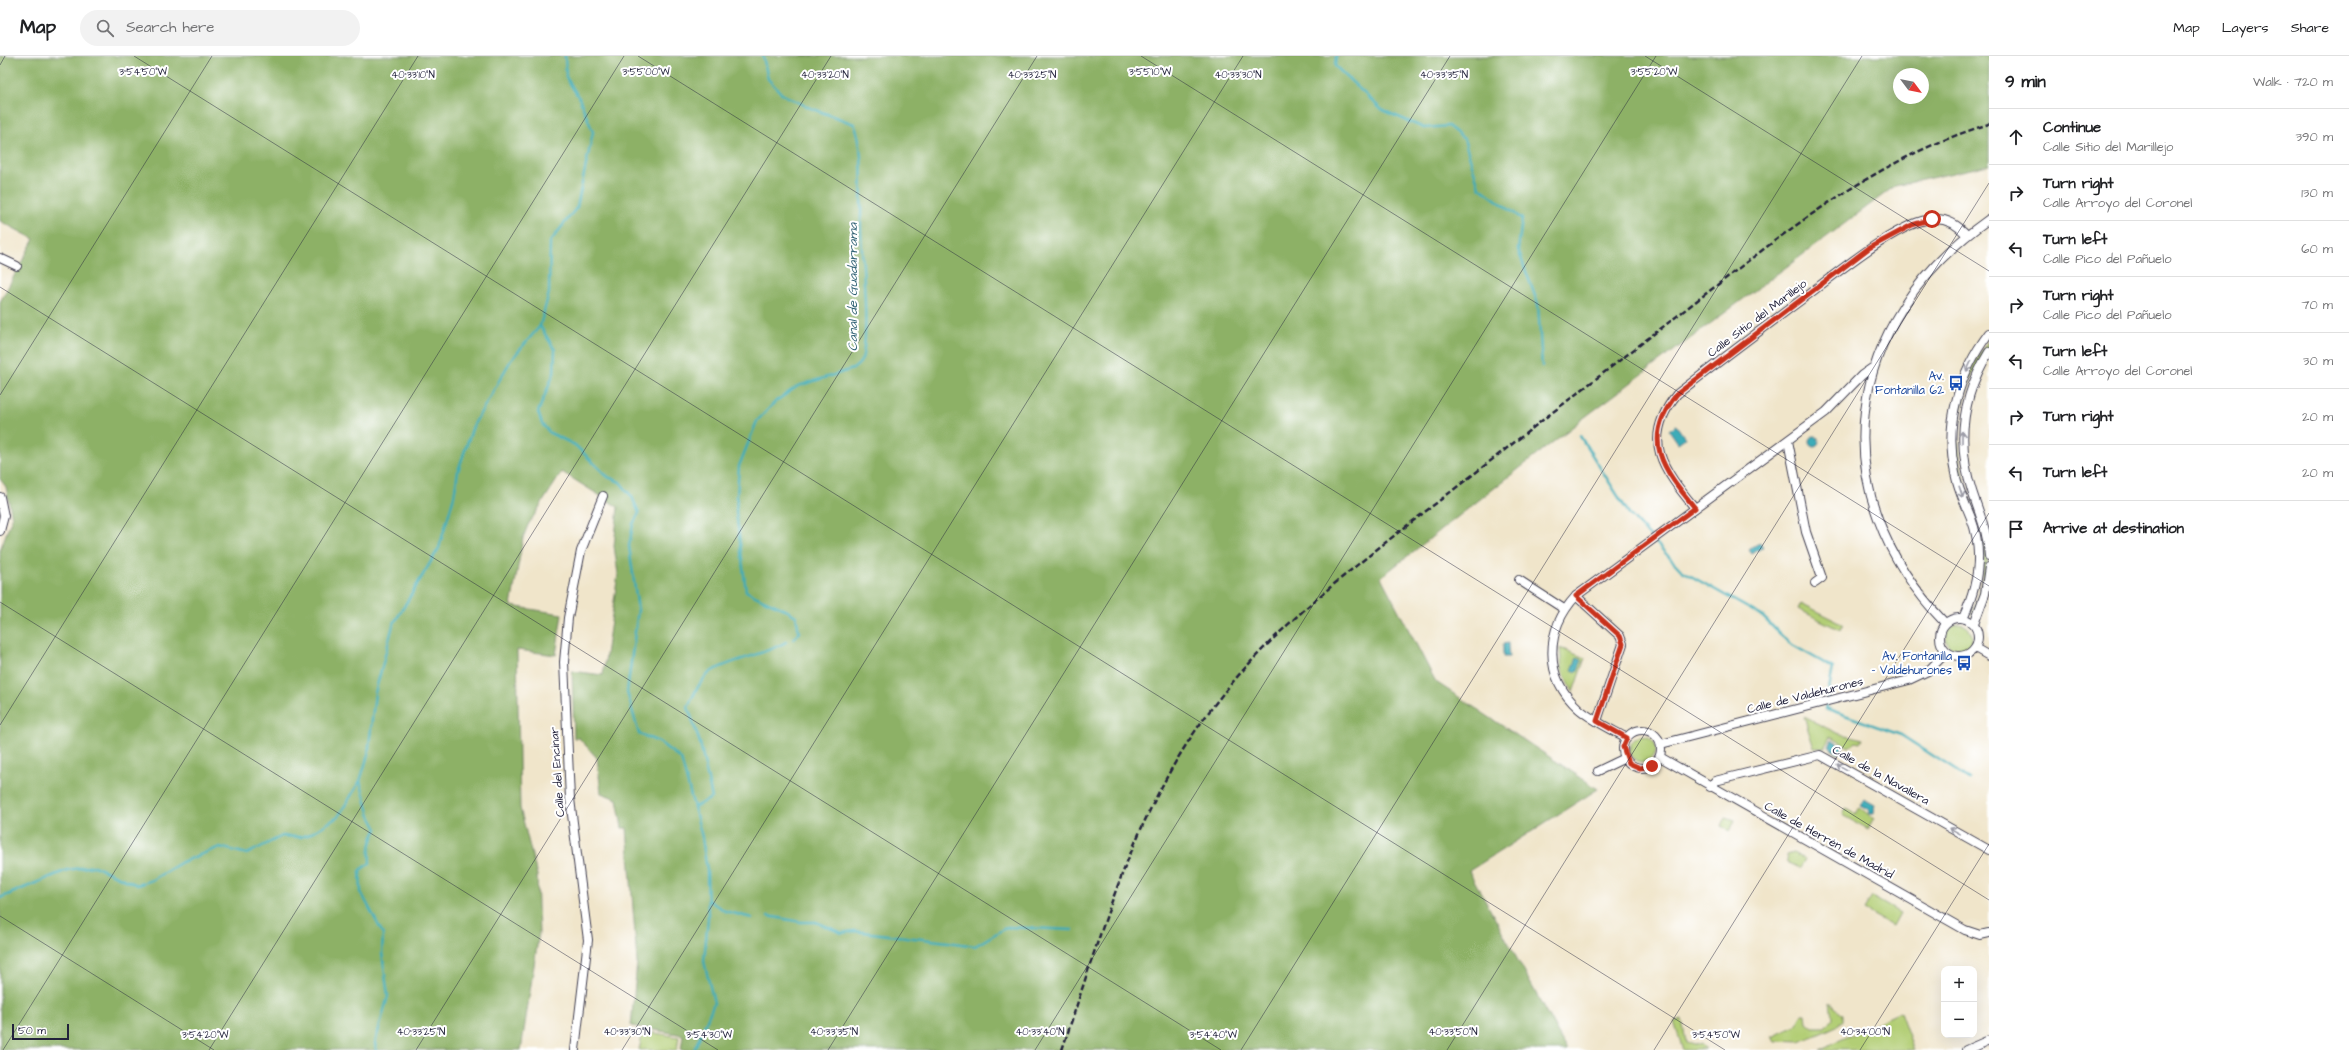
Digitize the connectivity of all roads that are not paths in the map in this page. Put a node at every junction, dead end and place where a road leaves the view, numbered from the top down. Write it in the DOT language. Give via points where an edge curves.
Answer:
graph roads {
  1 [pos="1989,219"];
  2 [pos="1967,235"];
  3 [pos="0,258"];
  4 [pos="17,266"];
  5 [pos="1989,333"];
  6 [pos="1989,352"];
  7 [pos="1872,368"];
  8 [pos="1788,441"];
  9 [pos="603,496"];
  10 [pos="0,497"];
  11 [pos="1695,508"];
  12 [pos="0,531"];
  13 [pos="1989,556"];
  14 [pos="1989,567"];
  15 [pos="1519,580"];
  16 [pos="1815,583"];
  17 [pos="1576,596"];
  18 [pos="1564,609"];
  19 [pos="1963,618"];
  20 [pos="1945,623"];
  21 [pos="1974,624"];
  22 [pos="1975,648"];
  23 [pos="1947,652"];
  24 [pos="1989,656"];
  25 [pos="1597,721"];
  26 [pos="1627,738"];
  27 [pos="1661,744"];
  28 [pos="1660,757"];
  29 [pos="1625,758"];
  30 [pos="1598,771"];
  31 [pos="1710,786"];
  32 [pos="1989,850"];
  33 [pos="1989,933"];
  34 [pos="1989,1040"];
  35 [pos="575,1050"];
  36 [pos="1966,1050"];
  1 -- 2 [label="street"];
  2 -- 7 [label="street" via="1922,278 1888,331"];
  2 -- 11 [label="street, Calle Sitio del Marillejo" via="1957,225 1941,219 1928,220 1912,225 1869,248 1677,394 1666,407 1660,420 1657,438 1659,453 1664,467"];
  3 -- 4 [label="street"];
  5 -- 19 [label="street, one-way" via="1969,364 1960,385 1952,423 1955,473 1972,520 1978,554 1975,589"];
  13 -- 6 [label="street, one-way" via="1986,530 1966,471 1962,448 1962,425 1966,403 1979,368"];
  7 -- 8 [label="street" via="1826,412"];
  7 -- 20 [label="street" via="1864,423 1866,464 1873,505 1882,531 1906,576"];
  8 -- 11 [label="street"];
  8 -- 16 [label="street" via="1794,461 1795,485 1804,525 1822,578"];
  9 -- 35 [label="street, Calle del Encinar" via="581,551 568,618 564,662 570,799 588,940"];
  10 -- 12 [label="street" via="4,516"];
  11 -- 17 [label="street"];
  14 -- 21 [label="street" via="1985,594"];
  15 -- 18 [label="street"];
  17 -- 18 [label="street"];
  17 -- 25 [label="street" via="1620,636 1623,644"];
  18 -- 25 [label="street" via="1554,638 1553,667 1560,685 1573,703"];
  19 -- 20 [label="street"];
  19 -- 21 [label="street"];
  20 -- 23 [label="street" via="1940,638"];
  21 -- 22 [label="street" via="1978,640"];
  22 -- 23 [label="street" via="1962,656"];
  22 -- 24 [label="street"];
  23 -- 27 [label="street, Calle de Valdehurones" via="1928,671 1909,680"];
  25 -- 26 [label="street"];
  26 -- 27 [label="street" via="1637,730 1649,730 1659,738"];
  26 -- 29 [label="street" via="1623,747"];
  27 -- 28 [label="street"];
  28 -- 29 [label="street" via="1652,766 1640,768"];
  28 -- 31 [label="street, Calle de Herrén de Madrid"];
  29 -- 30 [label="street"];
  32 -- 31 [label="street, Calle de la Navallera, one-way" via="1820,755 1715,781"];
  31 -- 33 [label="street, Calle de Herrén de Madrid" via="1965,930 1980,935"];
  34 -- 36 [label="street"];
}
